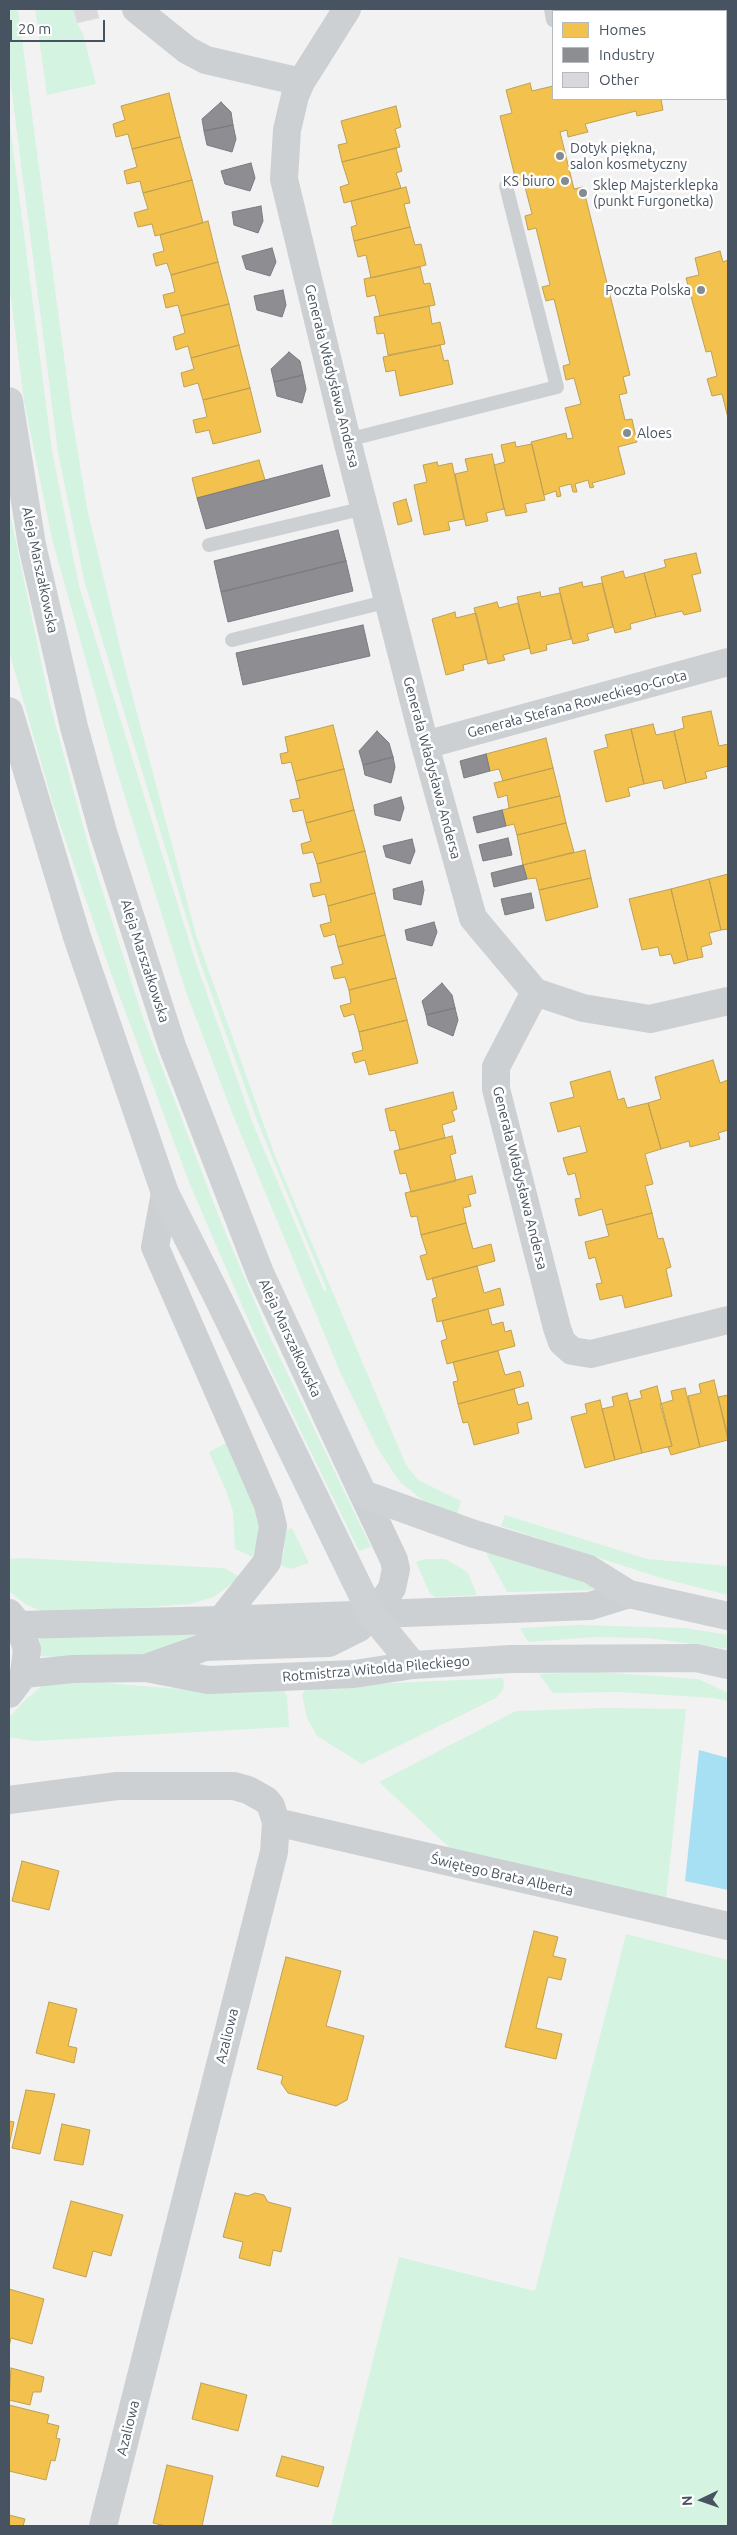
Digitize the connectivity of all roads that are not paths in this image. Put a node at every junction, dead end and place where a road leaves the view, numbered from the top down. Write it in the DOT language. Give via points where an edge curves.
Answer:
graph roads {
  1 [pos="136,9"];
  2 [pos="348,9"];
  3 [pos="301,82"];
  4 [pos="506,186"];
  5 [pos="9,401"];
  6 [pos="347,440"];
  7 [pos="365,508"];
  8 [pos="209,545"];
  9 [pos="389,601"];
  10 [pos="232,640"];
  11 [pos="728,662"];
  12 [pos="9,711"];
  13 [pos="425,745"];
  14 [pos="535,992"];
  15 [pos="728,1001"];
  16 [pos="165,1193"];
  17 [pos="728,1320"];
  18 [pos="363,1494"];
  19 [pos="629,1594"];
  20 [pos="372,1615"];
  21 [pos="728,1616"];
  22 [pos="14,1619"];
  23 [pos="221,1620"];
  24 [pos="412,1665"];
  25 [pos="728,1665"];
  26 [pos="146,1668"];
  27 [pos="16,1684"];
  28 [pos="9,1800"];
  29 [pos="276,1822"];
  30 [pos="728,1926"];
  31 [pos="103,2526"];
  1 -- 3 [label="street" via="187,50 206,60"];
  2 -- 3 [label="street, Generała Władysława Andersa"];
  3 -- 6 [label="street, Generała Władysława Andersa" via="287,130 284,180"];
  4 -- 6 [label="lane" via="557,387"];
  5 -- 18 [label="main road, Aleja Marszałkowska" via="32,545 74,727 103,832 172,1046 260,1273"];
  6 -- 7 [label="street, Generała Władysława Andersa"];
  7 -- 8 [label="lane"];
  7 -- 9 [label="street, Generała Władysława Andersa"];
  9 -- 10 [label="lane"];
  9 -- 13 [label="street, Generała Władysława Andersa"];
  11 -- 13 [label="street, Generała Stefana Roweckiego-Grota"];
  12 -- 16 [label="main road" via="77,937"];
  13 -- 14 [label="street, Generała Władysława Andersa" via="473,918"];
  14 -- 15 [label="street" via="583,1008 650,1019"];
  14 -- 17 [label="street, Generała Władysława Andersa" via="496,1067 496,1089 562,1342 572,1351 592,1354"];
  16 -- 20 [label="main road"];
  16 -- 23 [label="street" via="155,1247 268,1505 273,1526 267,1562"];
  18 -- 19 [label="main road" via="472,1533 589,1569"];
  18 -- 20 [label="street" via="396,1569 392,1588"];
  19 -- 20 [label="street" via="590,1606"];
  19 -- 21 [label="main road"];
  20 -- 23 [label="street"];
  20 -- 24 [label="main road"];
  20 -- 26 [label="street" via="359,1628 329,1643 205,1647"];
  22 -- 23 [label="street"];
  22 -- 27 [label="street" via="27,1649"];
  24 -- 25 [label="main road, Rotmistrza Witolda Pileckiego" via="512,1659 696,1658"];
  24 -- 26 [label="street, Rotmistrza Witolda Pileckiego" via="354,1674 208,1680"];
  26 -- 27 [label="street, Rotmistrza Witolda Pileckiego" via="73,1669"];
  28 -- 29 [label="street, Azaliowa" via="117,1786 234,1786 266,1800"];
  29 -- 30 [label="street, Świętego Brata Alberta"];
  29 -- 31 [label="street, Azaliowa" via="274,1852"];
}
